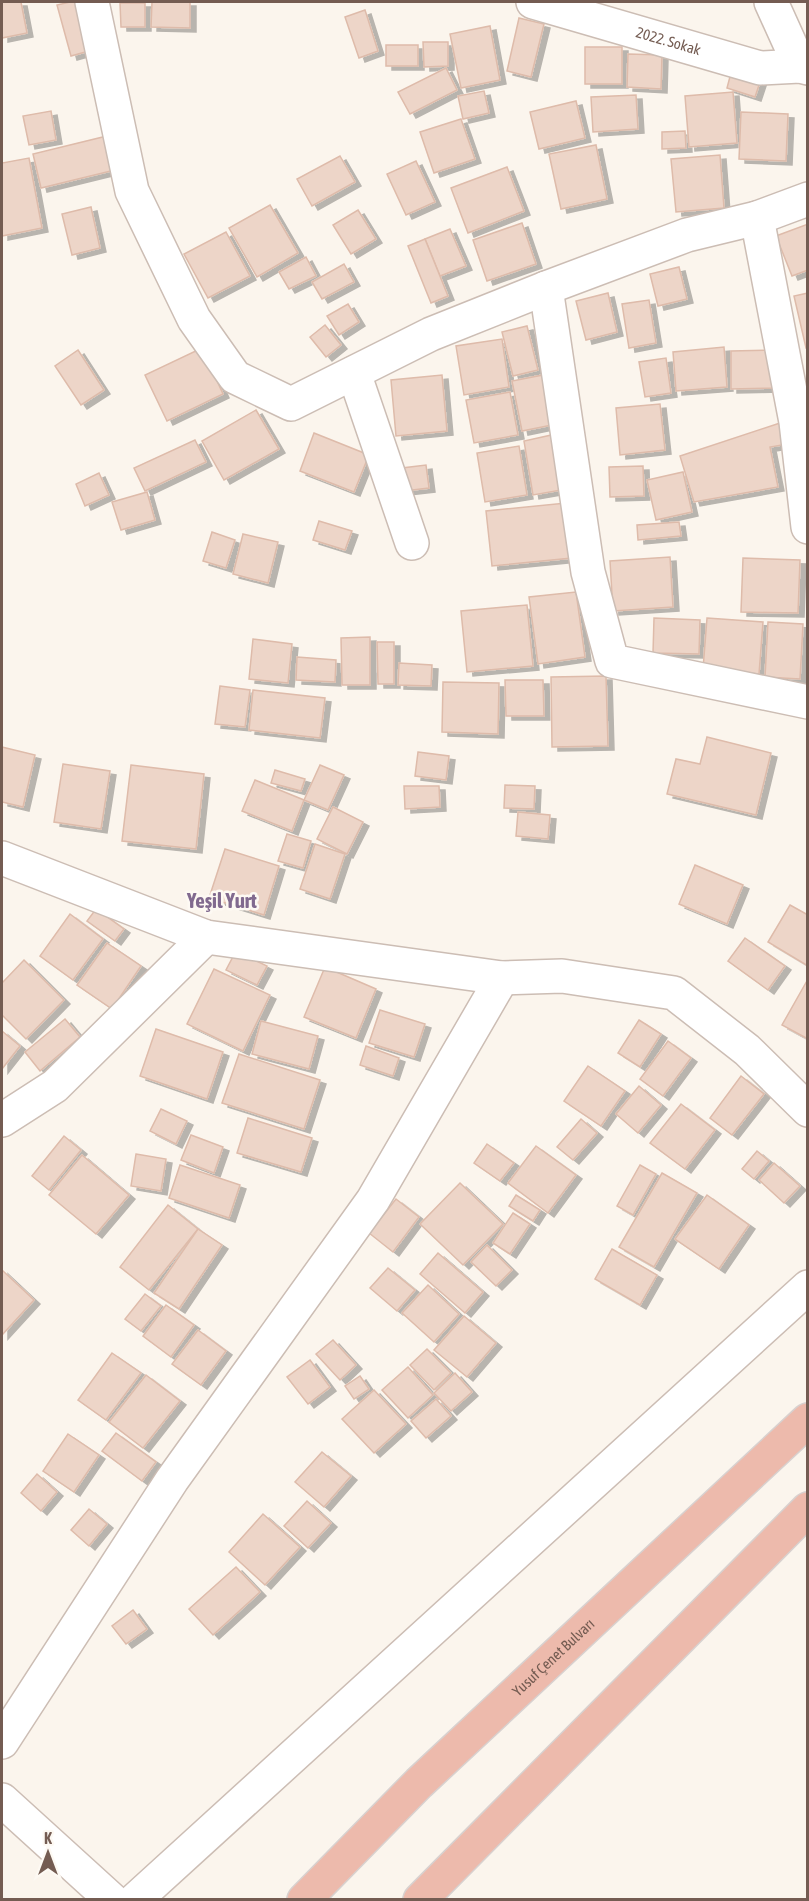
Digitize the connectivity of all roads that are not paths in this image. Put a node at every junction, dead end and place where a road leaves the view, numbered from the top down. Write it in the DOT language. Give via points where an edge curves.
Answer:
graph roads {
  1 [pos="92,2"];
  2 [pos="532,2"];
  3 [pos="771,2"];
  4 [pos="804,67"];
  5 [pos="807,199"];
  6 [pos="757,218"];
  7 [pos="546,288"];
  8 [pos="354,373"];
  9 [pos="807,527"];
  10 [pos="412,543"];
  11 [pos="807,702"];
  12 [pos="2,858"];
  13 [pos="206,937"];
  14 [pos="502,978"];
  15 [pos="807,1110"];
  16 [pos="2,1120"];
  17 [pos="807,1287"];
  18 [pos="807,1420"];
  19 [pos="807,1509"];
  20 [pos="2,1742"];
  21 [pos="2,1800"];
  22 [pos="112,1899"];
  23 [pos="135,1899"];
  24 [pos="304,1899"];
  25 [pos="420,1899"];
  1 -- 8 [label="street" via="132,191 194,319 235,377 291,404"];
  2 -- 4 [label="street, 2022. Sokak" via="760,68"];
  3 -- 4 [label="street"];
  5 -- 6 [label="street"];
  6 -- 7 [label="street" via="687,235"];
  6 -- 9 [label="street" via="796,422"];
  7 -- 8 [label="street" via="431,334"];
  7 -- 11 [label="street" via="588,572 612,661"];
  8 -- 10 [label="street"];
  12 -- 13 [label="street"];
  13 -- 14 [label="street"];
  13 -- 16 [label="street" via="56,1086"];
  14 -- 15 [label="street" via="562,976 674,993 747,1050"];
  14 -- 20 [label="street" via="374,1200 172,1480"];
  17 -- 23 [label="street"];
  18 -- 24 [label="highway, Yusuf Çenet Bulvarı" via="419,1783"];
  19 -- 25 [label="highway"];
  21 -- 22 [label="street"];
}
